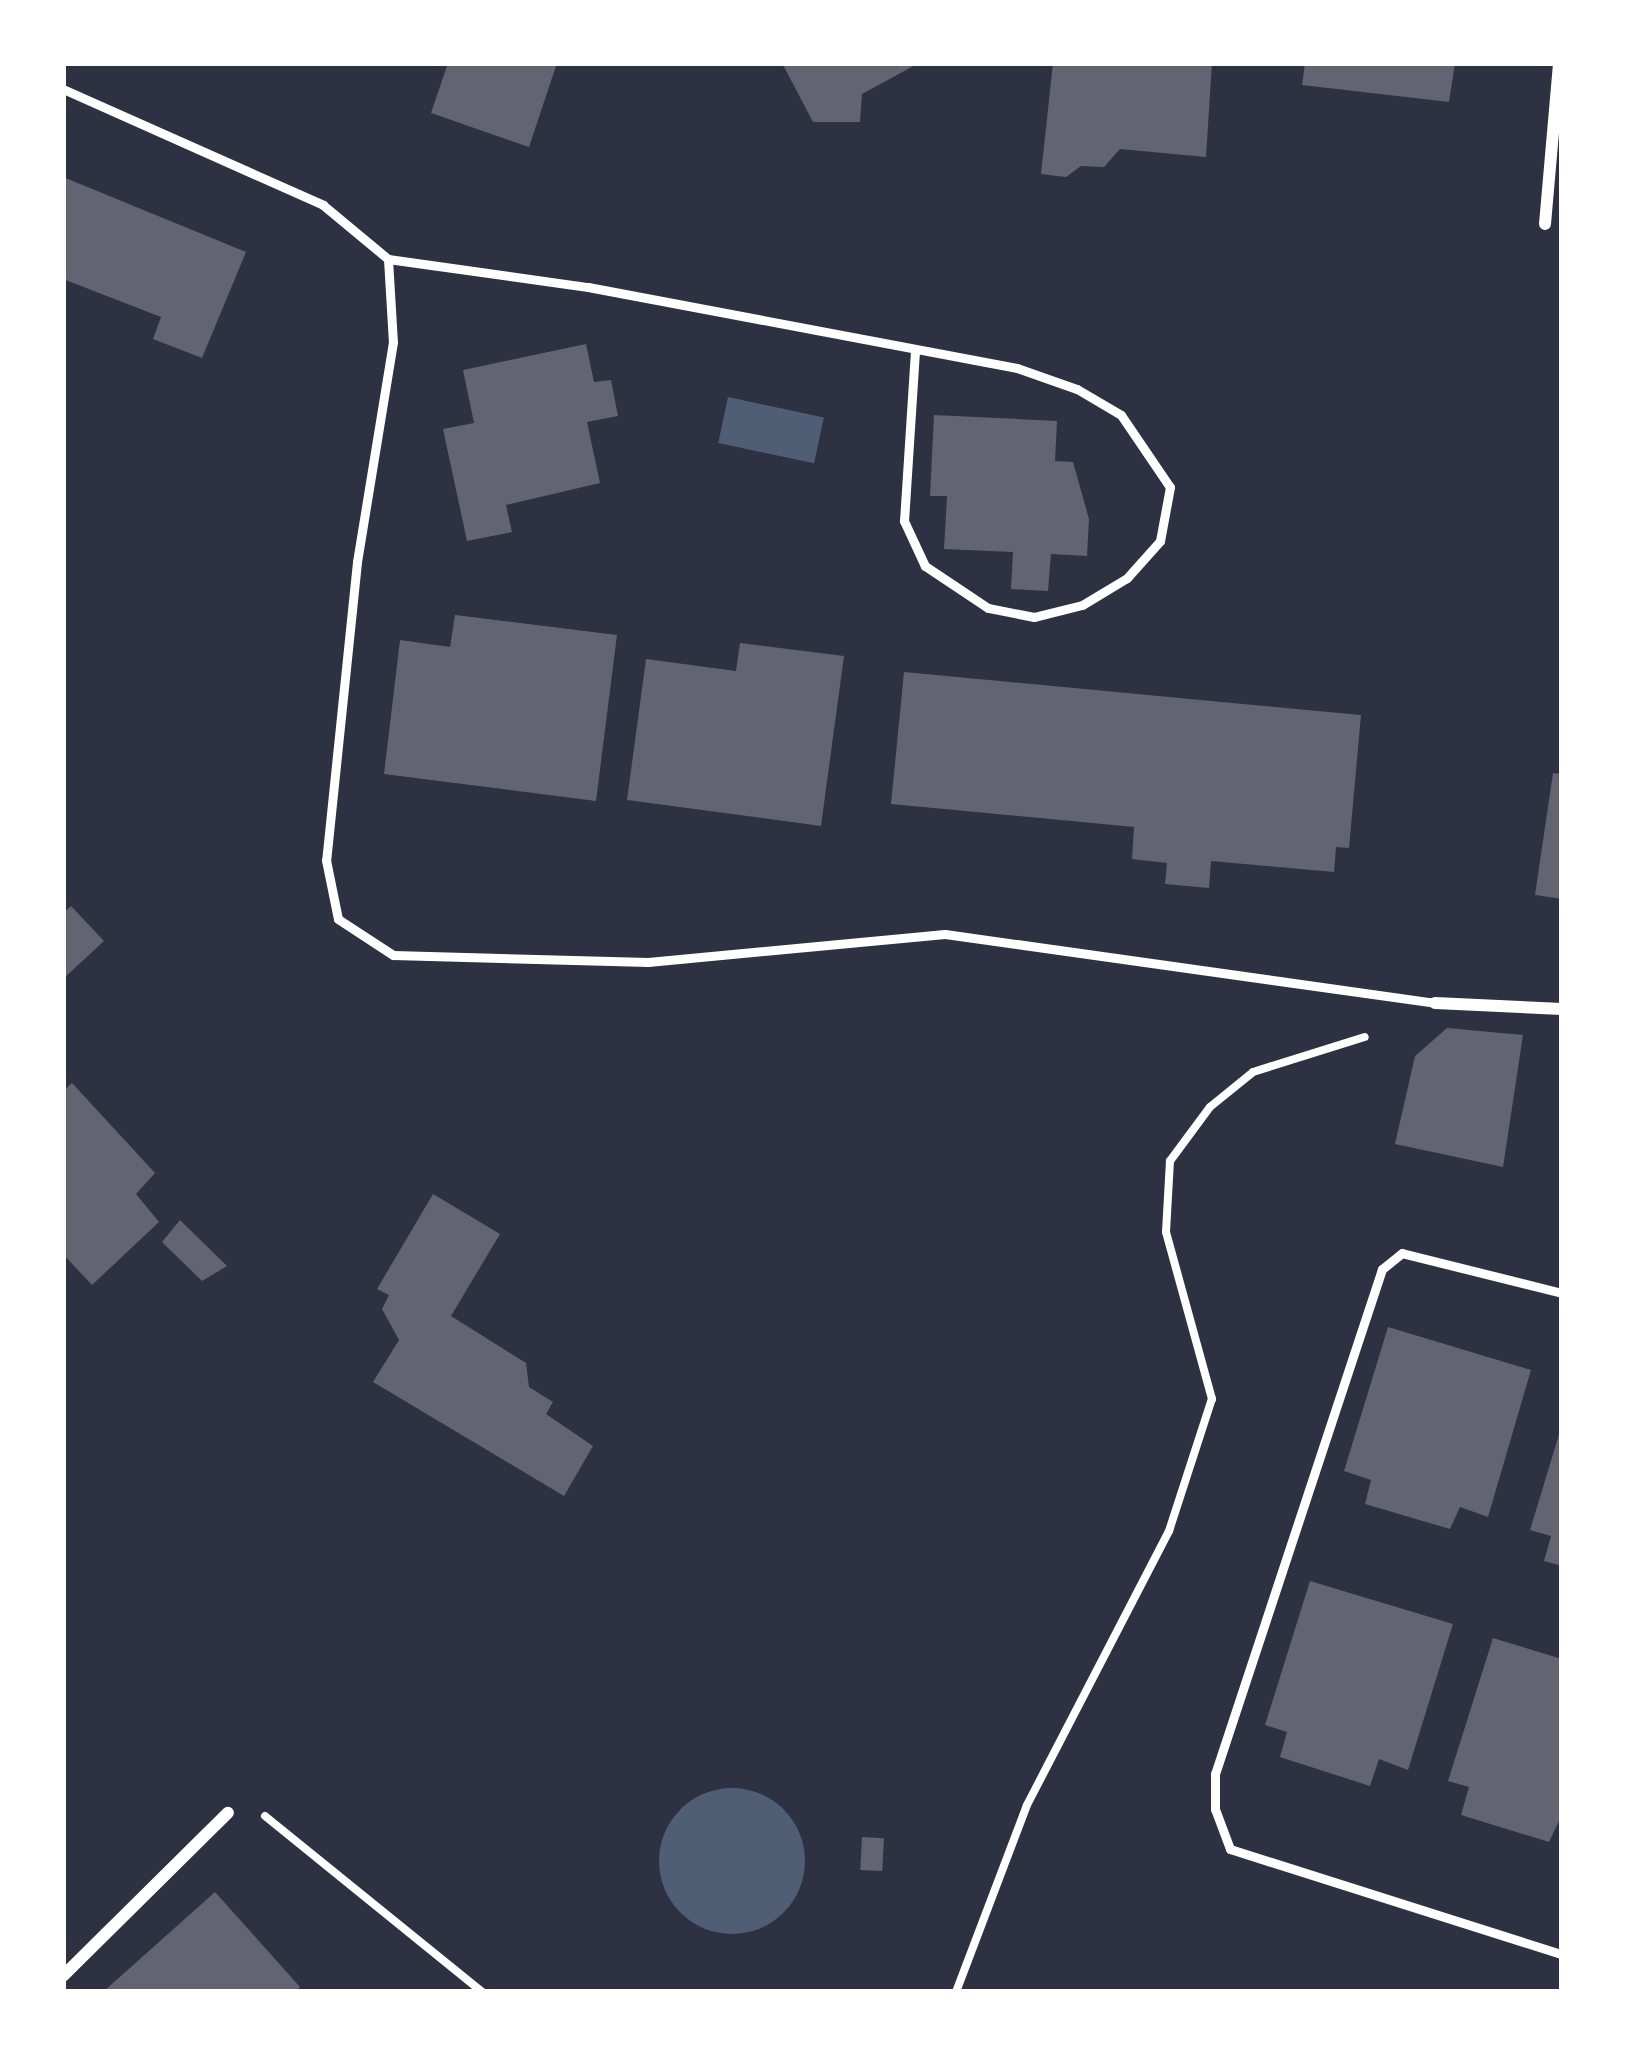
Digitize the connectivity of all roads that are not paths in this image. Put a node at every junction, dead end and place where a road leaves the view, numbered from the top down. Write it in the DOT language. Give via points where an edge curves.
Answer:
graph roads {
  1 [pos="1559,63"];
  2 [pos="63,89"];
  3 [pos="1545,224"];
  4 [pos="388,260"];
  5 [pos="915,352"];
  6 [pos="1435,1003"];
  7 [pos="1562,1009"];
  8 [pos="1562,1292"];
  9 [pos="228,1813"];
  10 [pos="1562,1954"];
  11 [pos="63,1976"];
  1 -- 3 [label="street"];
  2 -- 4 [label="lane" via="323,205"];
  4 -- 5 [label="lane" via="588,287"];
  4 -- 6 [label="lane" via="393,342 357,562 326,860 338,919 393,955 647,962 945,934"];
  5 -- 5 [label="lane" via="904,521 926,566 988,608 1034,617 1082,605 1127,578 1160,542 1170,487 1121,415 1017,368"];
  6 -- 7 [label="street"];
  8 -- 10 [label="lane" via="1402,1252 1382,1269 1215,1774 1215,1809 1230,1850"];
  9 -- 11 [label="street"];
}
